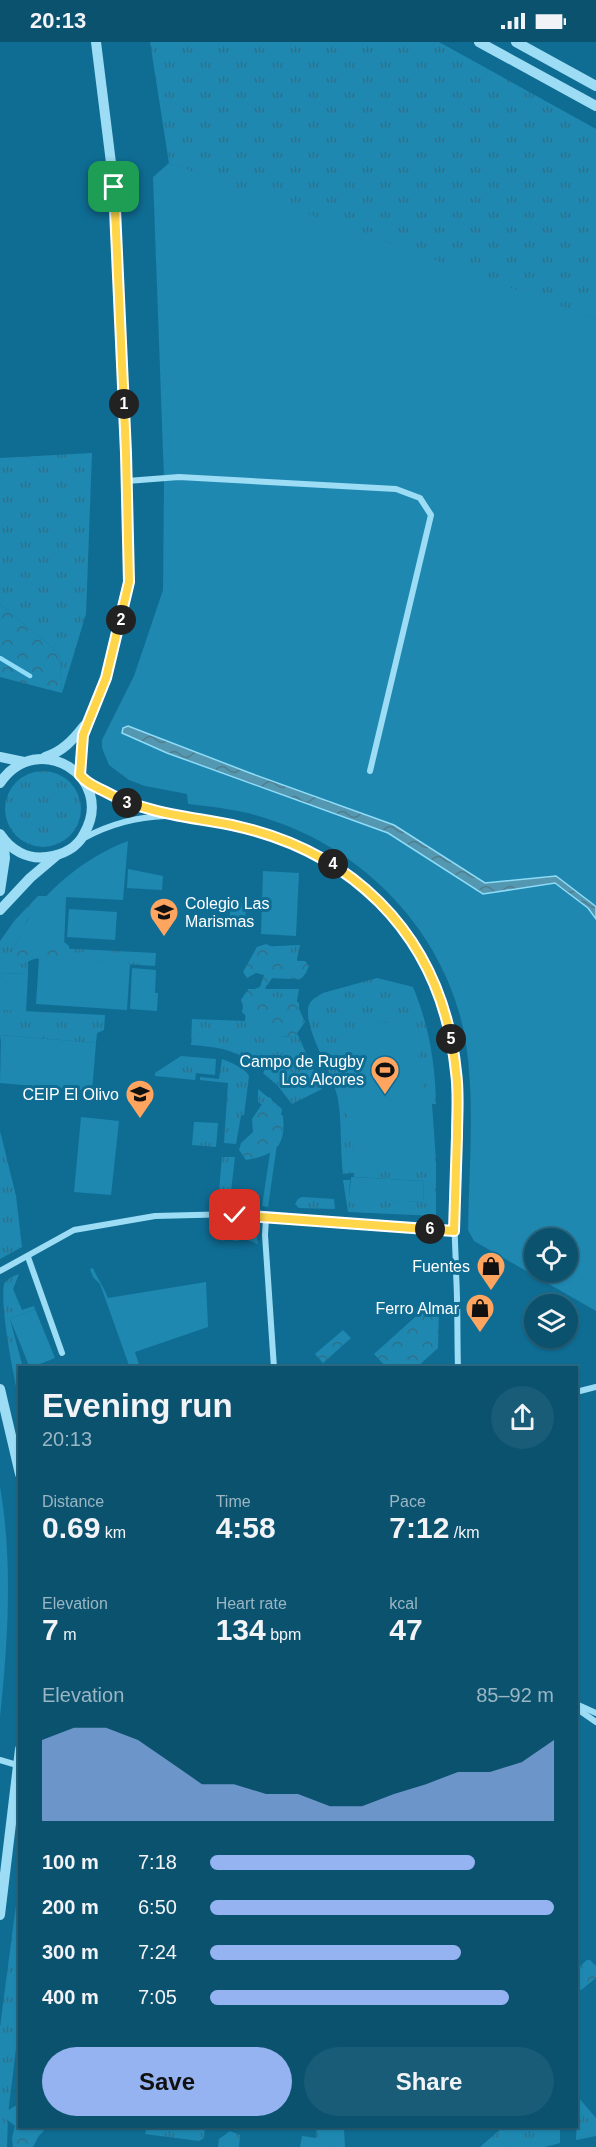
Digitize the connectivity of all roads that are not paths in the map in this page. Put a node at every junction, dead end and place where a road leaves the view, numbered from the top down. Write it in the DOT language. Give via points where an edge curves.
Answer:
graph roads {
  1 [pos="96,42"];
  2 [pos="479,42"];
  3 [pos="516,42"];
  4 [pos="596,86"];
  5 [pos="596,106"];
  6 [pos="127,481"];
  7 [pos="91,716"];
  8 [pos="0,758"];
  9 [pos="39,759"];
  10 [pos="24,762"];
  11 [pos="370,771"];
  12 [pos="82,778"];
  13 [pos="0,783"];
  14 [pos="178,816"];
  15 [pos="1,836"];
  16 [pos="82,839"];
  17 [pos="56,856"];
  18 [pos="0,891"];
  19 [pos="0,910"];
  20 [pos="266,1217"];
  21 [pos="454,1231"];
  22 [pos="28,1257"];
  23 [pos="0,1271"];
  24 [pos="62,1353"];
  25 [pos="274,1366"];
  26 [pos="458,1366"];
  27 [pos="596,1387"];
  28 [pos="0,1389"];
  29 [pos="578,1392"];
  30 [pos="18,1466"];
  31 [pos="578,1707"];
  32 [pos="578,1708"];
  33 [pos="596,1713"];
  34 [pos="596,1722"];
  35 [pos="0,1760"];
  36 [pos="18,1760"];
  37 [pos="17,1766"];
  38 [pos="0,1915"];
  1 -- 6 [label="street" via="114,187"];
  2 -- 5 [label="street"];
  3 -- 4 [label="street"];
  6 -- 7 [label="street" via="129,582 106,678"];
  6 -- 11 [label="street" via="179,477 396,489 420,498 431,515"];
  7 -- 9 [label="street" via="67,745"];
  7 -- 12 [label="street" via="83,735"];
  8 -- 10 [label="street"];
  9 -- 10 [label="street"];
  9 -- 12 [label="street" via="68,765"];
  10 -- 13 [label="street"];
  12 -- 14 [label="street" via="129,804"];
  12 -- 16 [label="street" via="91,795 92,810"];
  14 -- 16 [label="street" via="130,819"];
  14 -- 21 [label="street" via="242,826 312,853 378,900 410,939 433,982 454,1052"];
  15 -- 17 [label="street" via="26,855"];
  15 -- 18 [label="street" via="5,858"];
  16 -- 17 [label="street"];
  17 -- 19 [label="street"];
  20 -- 21 [label="street"];
  20 -- 22 [label="street" via="155,1216 82,1227"];
  20 -- 25 [label="street"];
  21 -- 26 [label="street"];
  22 -- 23 [label="street"];
  22 -- 24 [label="street"];
  27 -- 29 [label="street"];
  28 -- 30 [label="street"];
  31 -- 33 [label="street"];
  32 -- 34 [label="street"];
  35 -- 37 [label="street"];
  36 -- 37 [label="street"];
  37 -- 38 [label="street"];
}
